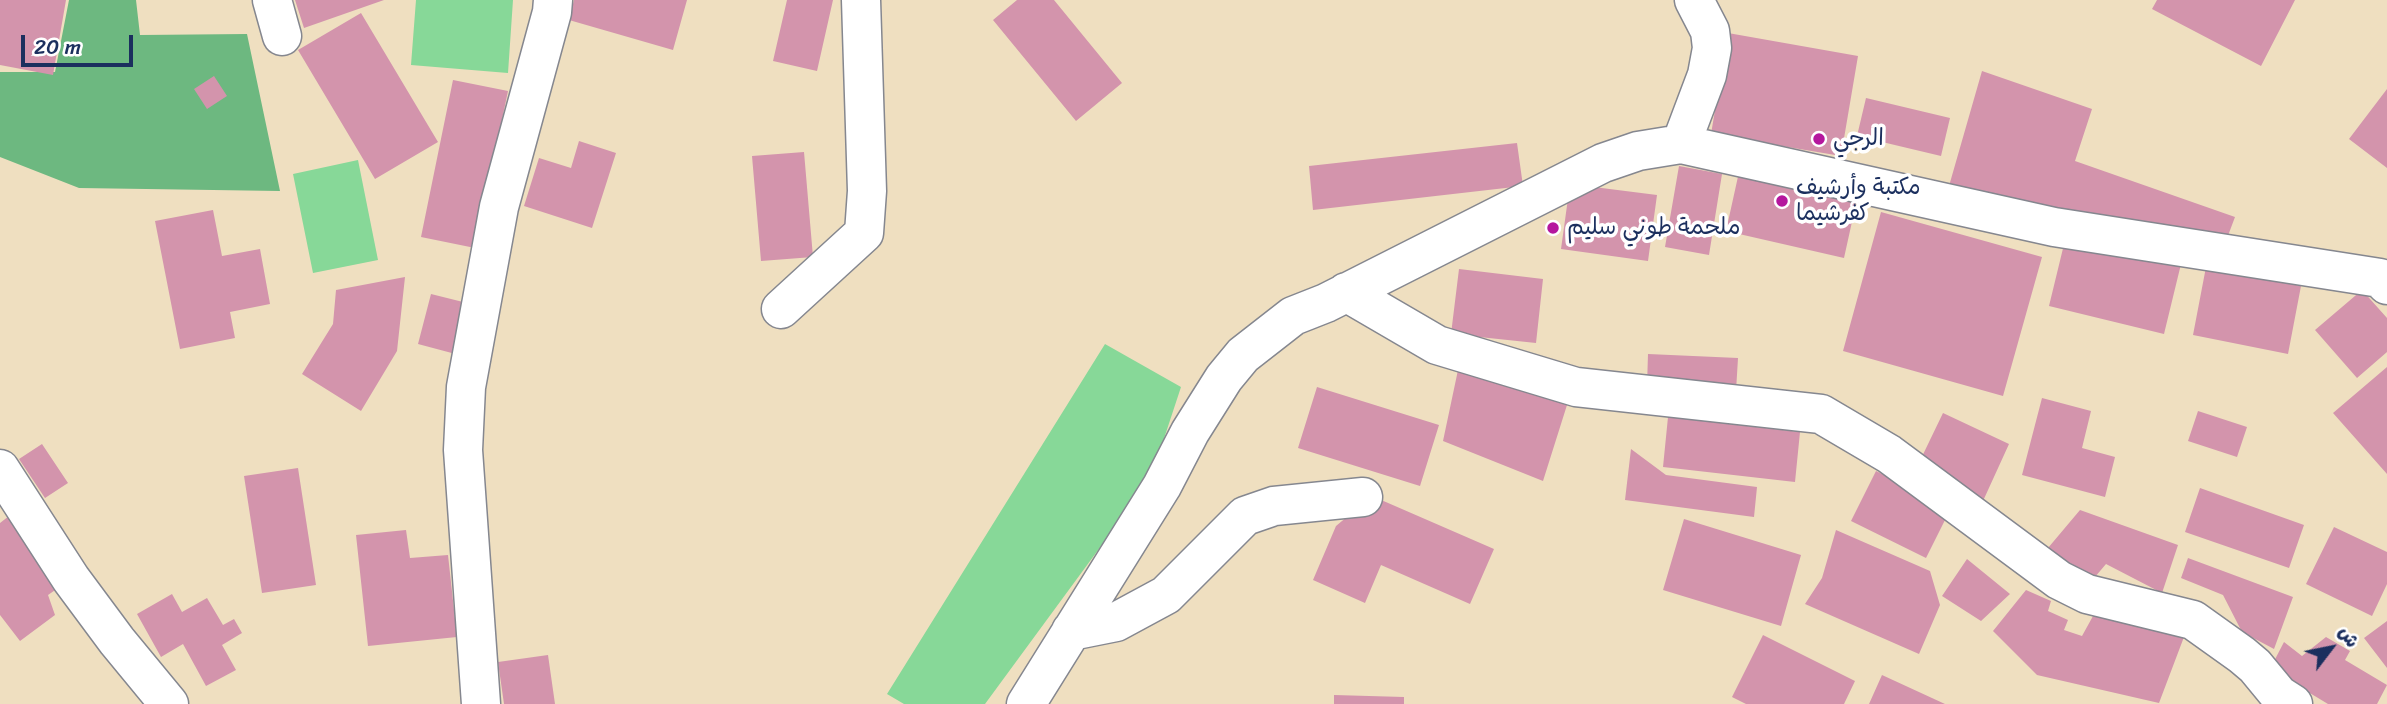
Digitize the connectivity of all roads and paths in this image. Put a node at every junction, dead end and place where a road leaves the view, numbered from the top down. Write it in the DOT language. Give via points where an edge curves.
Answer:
graph roads {
  1 [pos="272,0"];
  2 [pos="553,0"];
  3 [pos="861,0"];
  4 [pos="1694,0"];
  5 [pos="282,36"];
  6 [pos="1681,144"];
  7 [pos="2384,278"];
  8 [pos="1346,292"];
  9 [pos="781,309"];
  10 [pos="0,469"];
  11 [pos="1363,497"];
  12 [pos="1072,631"];
  13 [pos="169,704"];
  14 [pos="481,704"];
  15 [pos="1026,704"];
  16 [pos="2292,704"];
  1 -- 5 [label="street"];
  2 -- 14 [label="street" via="499,207 466,387 463,450"];
  3 -- 9 [label="street" via="867,191 864,233"];
  4 -- 6 [label="street" via="1710,31 1712,48 1707,75"];
  6 -- 7 [label="street" via="2054,227"];
  6 -- 8 [label="street" via="1603,163"];
  8 -- 12 [label="street" via="1293,316 1243,355 1224,378"];
  8 -- 16 [label="street" via="1437,345 1576,387 1821,415 1889,454 2059,580 2087,594 2193,620 2255,666"];
  10 -- 13 [label="street" via="71,579"];
  11 -- 12 [label="street" via="1274,506 1245,516 1166,596 1116,622"];
  12 -- 15 [label="street"];
}
